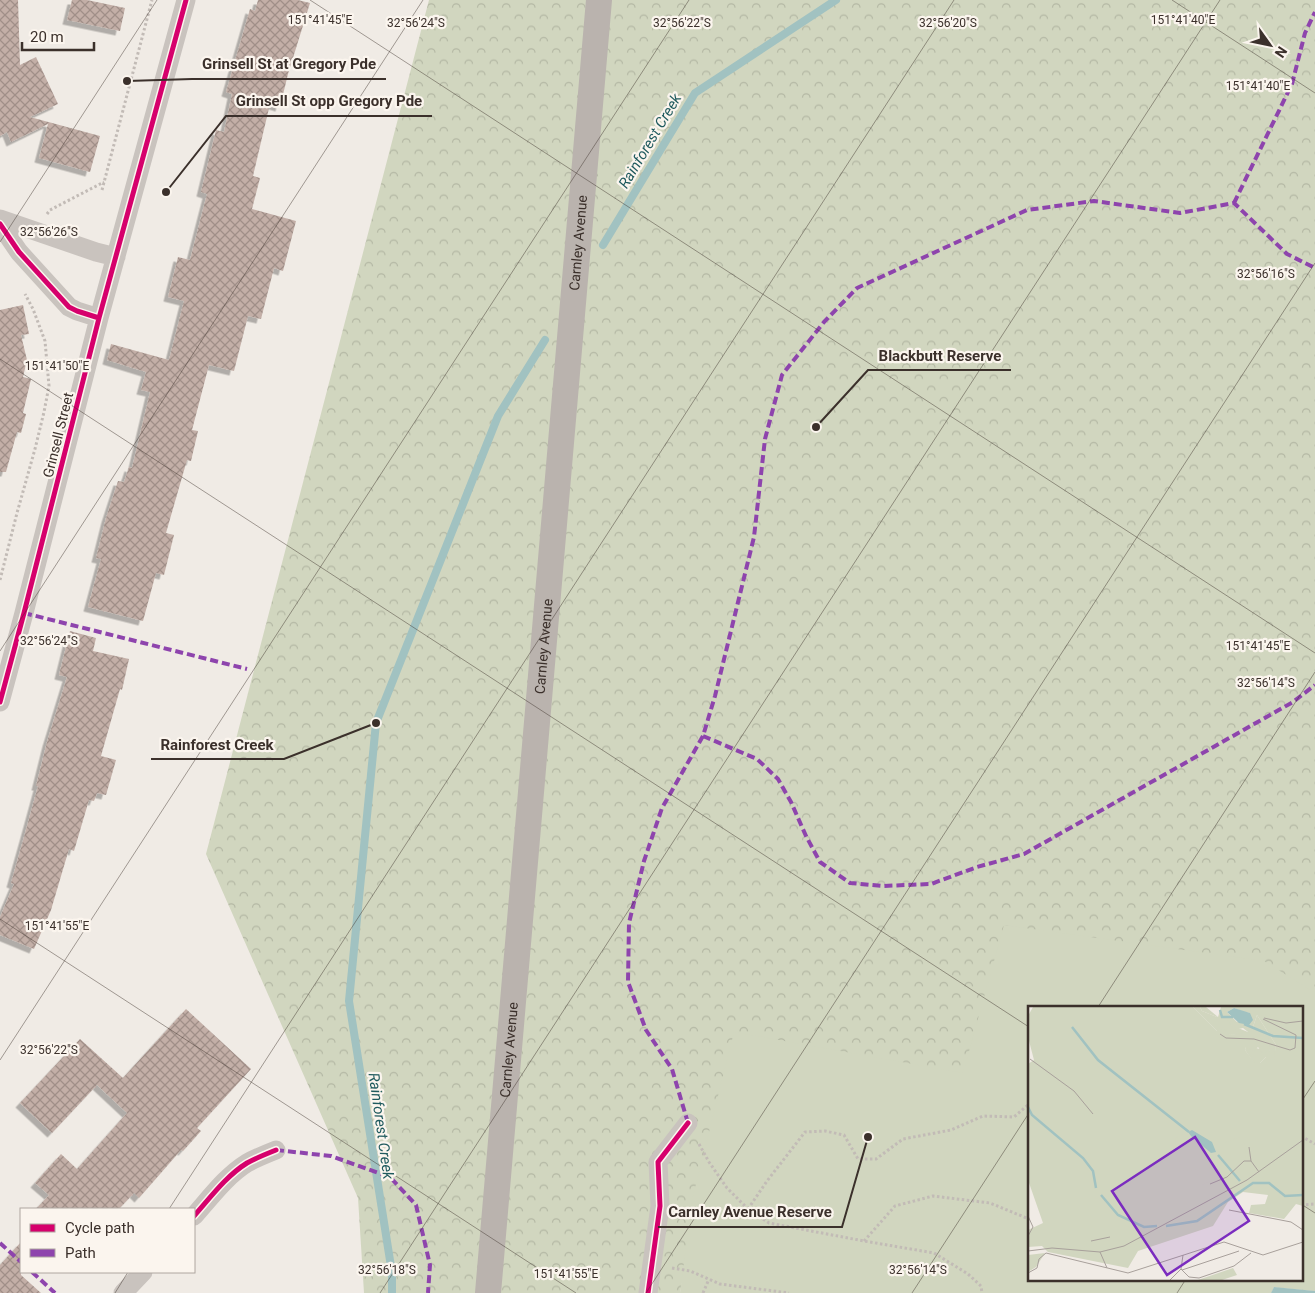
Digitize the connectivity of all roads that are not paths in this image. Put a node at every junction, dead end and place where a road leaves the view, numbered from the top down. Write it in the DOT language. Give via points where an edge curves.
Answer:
graph roads {
  1 [pos="186,0"];
  2 [pos="599,0"];
  3 [pos="0,219"];
  4 [pos="0,224"];
  5 [pos="116,256"];
  6 [pos="99,318"];
  7 [pos="0,702"];
  8 [pos="688,1123"];
  9 [pos="276,1150"];
  10 [pos="195,1215"];
  11 [pos="142,1273"];
  12 [pos="123,1293"];
  13 [pos="488,1293"];
  14 [pos="648,1293"];
  1 -- 5 [label="street, Grinsell Street"];
  2 -- 13 [label="main road, Carnley Avenue"];
  3 -- 5 [label="street"];
  4 -- 6 [label="street" via="19,252 68,306"];
  5 -- 6 [label="street, Grinsell Street"];
  6 -- 7 [label="street, Grinsell Street"];
  8 -- 14 [label="street" via="658,1162 660,1206"];
  9 -- 10 [label="street" via="259,1156 232,1175"];
  11 -- 12 [label="street"];
}
